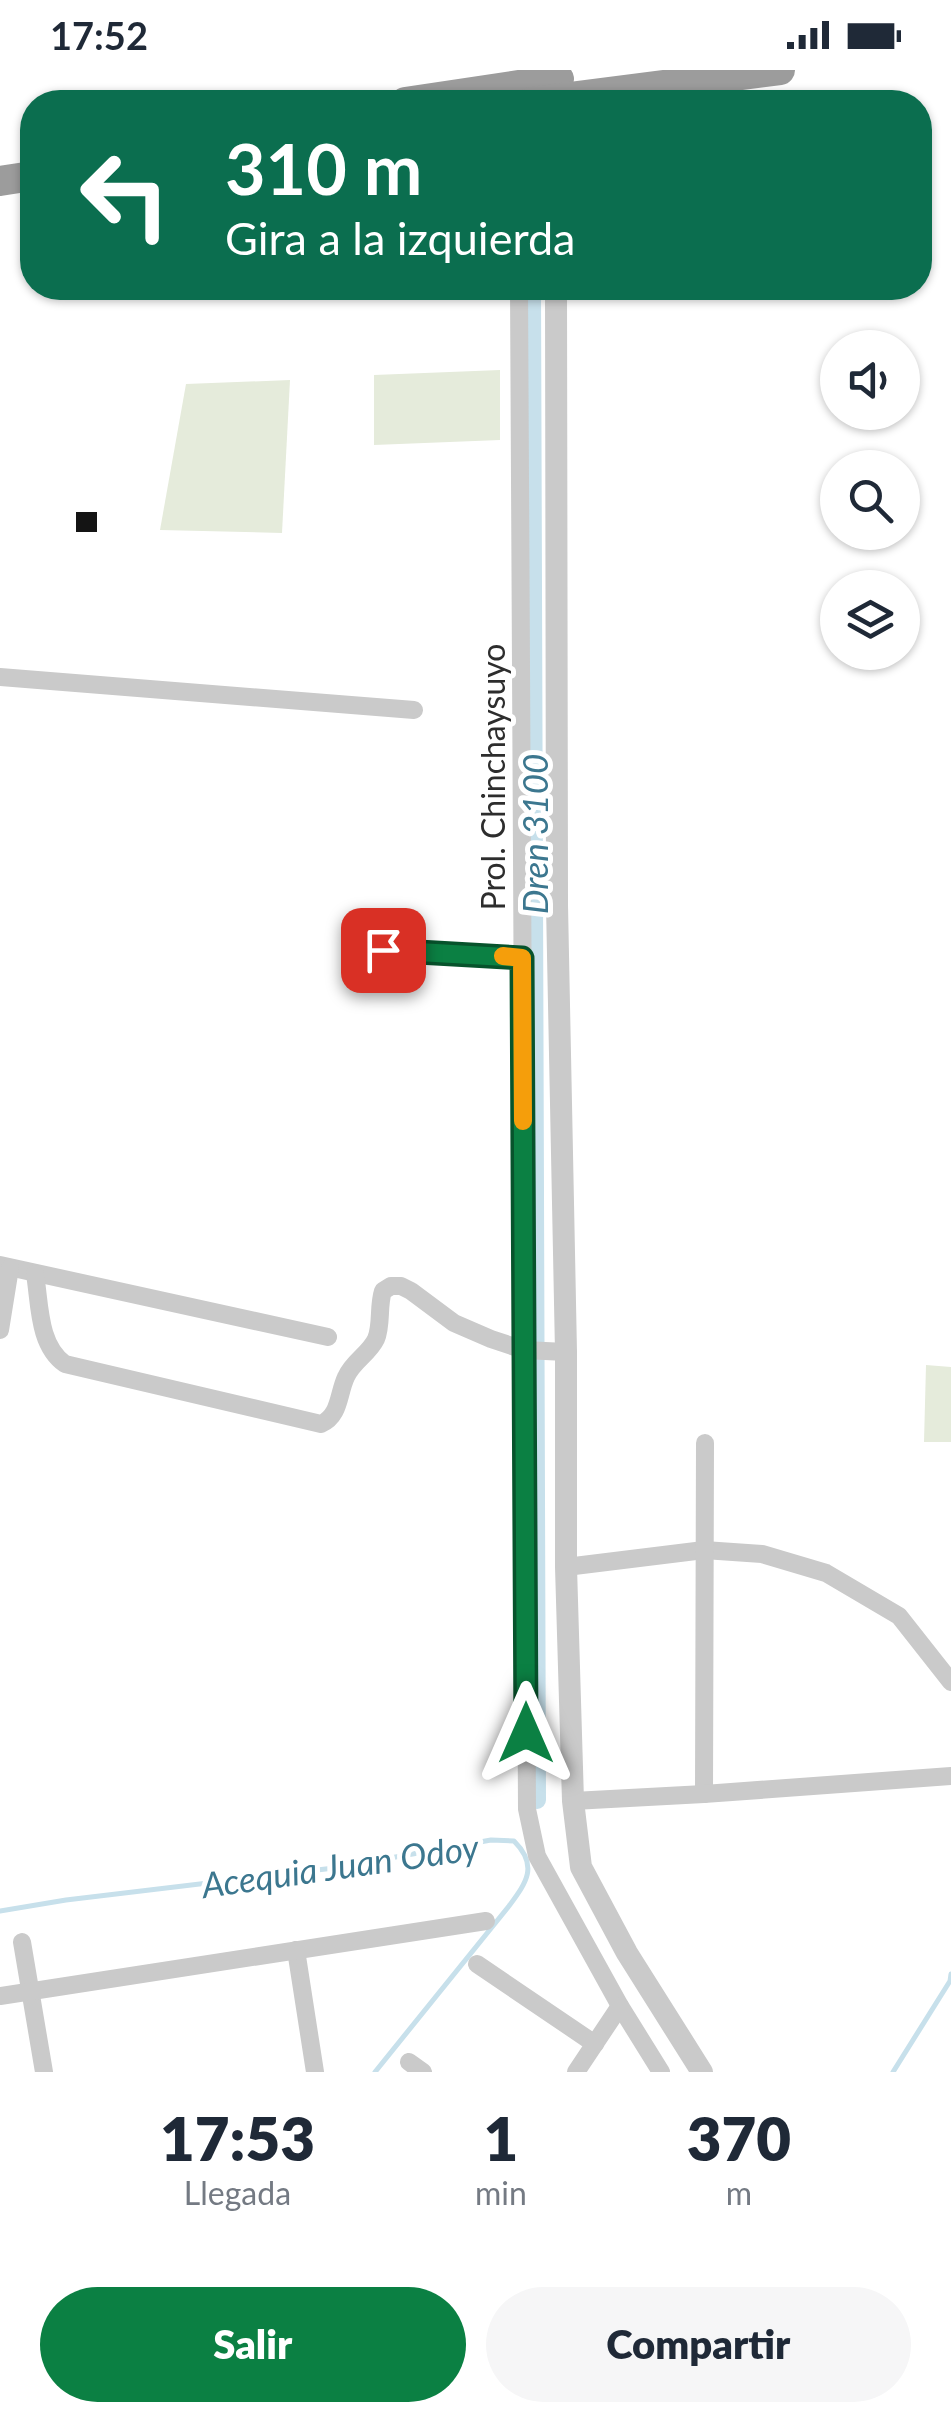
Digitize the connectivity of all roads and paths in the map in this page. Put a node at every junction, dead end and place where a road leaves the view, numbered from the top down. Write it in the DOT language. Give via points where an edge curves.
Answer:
graph roads {
  1 [pos="622,70"];
  2 [pos="780,70"];
  3 [pos="542,88"];
  4 [pos="519,300"];
  5 [pos="556,300"];
  6 [pos="0,676"];
  7 [pos="414,710"];
  8 [pos="383,950"];
  9 [pos="522,958"];
  10 [pos="5,1266"];
  11 [pos="35,1274"];
  12 [pos="0,1330"];
  13 [pos="328,1337"];
  14 [pos="527,1350"];
  15 [pos="558,1351"];
  16 [pos="705,1443"];
  17 [pos="704,1550"];
  18 [pos="566,1566"];
  19 [pos="951,1682"];
  20 [pos="951,1776"];
  21 [pos="704,1794"];
  22 [pos="573,1801"];
  23 [pos="486,1921"];
  24 [pos="22,1942"];
  25 [pos="296,1950"];
  26 [pos="477,1964"];
  27 [pos="31,1990"];
  28 [pos="0,1996"];
  29 [pos="620,2006"];
  30 [pos="595,2044"];
  31 [pos="44,2072"];
  32 [pos="315,2072"];
  33 [pos="576,2072"];
  34 [pos="662,2072"];
  35 [pos="702,2072"];
  1 -- 3 [label="highway"];
  2 -- 3 [label="highway"];
  4 -- 9 [label="street, Prol. Chinchaysuyo"];
  5 -- 15 [label="street"];
  6 -- 7 [label="street"];
  8 -- 9 [label="street"];
  9 -- 14 [label="street, Prol. Chinchaysuyo"];
  10 -- 11 [label="street"];
  10 -- 12 [label="street"];
  11 -- 13 [label="street"];
  11 -- 14 [label="street" via="46,1341 65,1364 321,1424 335,1413 352,1365 375,1342 383,1291 391,1286 411,1291 454,1323"];
  14 -- 15 [label="street"];
  14 -- 29 [label="street, Prol. Chinchaysuyo" via="527,1809 537,1856"];
  15 -- 18 [label="street"];
  16 -- 17 [label="street"];
  17 -- 18 [label="street"];
  17 -- 19 [label="street" via="762,1554 826,1573 899,1616"];
  17 -- 21 [label="street"];
  18 -- 22 [label="street"];
  20 -- 21 [label="street"];
  21 -- 22 [label="street"];
  22 -- 35 [label="street" via="581,1867"];
  23 -- 25 [label="street"];
  24 -- 27 [label="street"];
  25 -- 27 [label="street"];
  25 -- 32 [label="street"];
  26 -- 30 [label="street"];
  27 -- 28 [label="street"];
  27 -- 31 [label="street"];
  29 -- 30 [label="street"];
  29 -- 34 [label="street, Prol. Chinchaysuyo"];
  30 -- 33 [label="street"];
}
